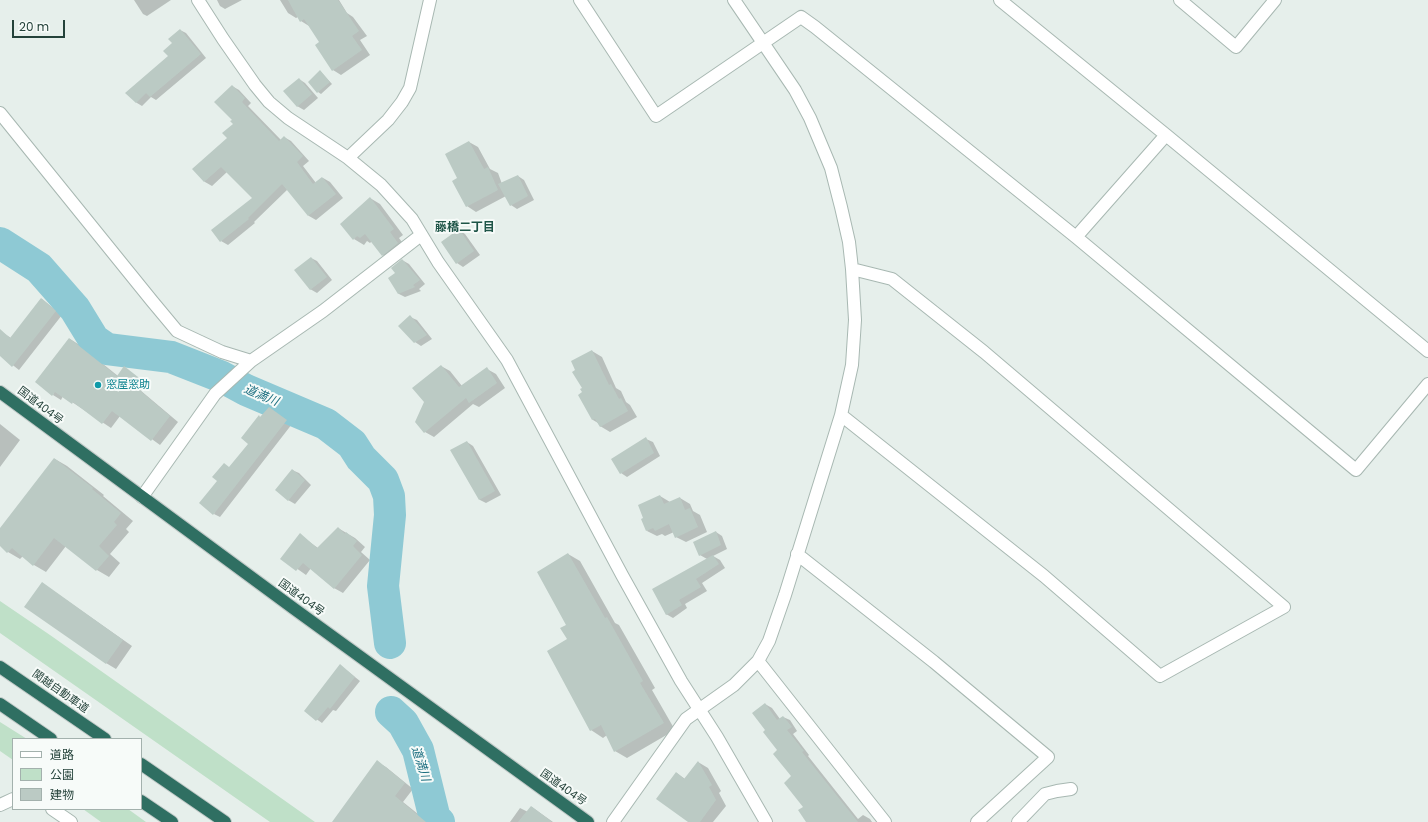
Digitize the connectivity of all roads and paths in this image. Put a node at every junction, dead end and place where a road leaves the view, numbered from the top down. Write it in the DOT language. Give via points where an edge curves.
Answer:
graph roads {
  1 [pos="198,0"];
  2 [pos="430,0"];
  3 [pos="580,0"];
  4 [pos="734,0"];
  5 [pos="1000,0"];
  6 [pos="1180,0"];
  7 [pos="1275,0"];
  8 [pos="764,43"];
  9 [pos="0,113"];
  10 [pos="1166,135"];
  11 [pos="348,158"];
  12 [pos="421,235"];
  13 [pos="1076,237"];
  14 [pos="852,269"];
  15 [pos="1428,351"];
  16 [pos="252,360"];
  17 [pos="1428,384"];
  18 [pos="0,392"];
  19 [pos="841,415"];
  20 [pos="142,497"];
  21 [pos="797,554"];
  22 [pos="758,661"];
  23 [pos="0,667"];
  24 [pos="0,704"];
  25 [pos="699,709"];
  26 [pos="50,738"];
  27 [pos="104,738"];
  28 [pos="142,765"];
  29 [pos="1071,789"];
  30 [pos="12,800"];
  31 [pos="142,802"];
  32 [pos="0,806"];
  33 [pos="53,810"];
  34 [pos="71,822"];
  35 [pos="172,822"];
  36 [pos="225,822"];
  37 [pos="588,822"];
  38 [pos="613,822"];
  39 [pos="766,822"];
  40 [pos="885,822"];
  41 [pos="977,822"];
  42 [pos="1018,822"];
  1 -- 11 [label="street" via="255,85 270,102 288,118"];
  2 -- 11 [label="street" via="410,88 388,120"];
  3 -- 8 [label="street" via="656,116"];
  4 -- 8 [label="street"];
  5 -- 10 [label="street"];
  6 -- 7 [label="street" via="1236,47"];
  8 -- 13 [label="street" via="801,17"];
  8 -- 14 [label="street" via="795,90 822,144 841,207"];
  9 -- 16 [label="street" via="177,331 222,352"];
  10 -- 13 [label="street"];
  10 -- 15 [label="street"];
  11 -- 12 [label="street" via="381,185 412,219"];
  12 -- 16 [label="street" via="323,311"];
  12 -- 25 [label="street" via="506,360 680,681"];
  13 -- 17 [label="street" via="1356,470"];
  14 -- 19 [label="street" via="852,365"];
  14 -- 19 [label="street" via="892,279 984,352 1284,606 1160,676 1044,576"];
  16 -- 20 [label="street" via="215,394"];
  18 -- 20 [label="highway, 国道404号"];
  19 -- 21 [label="street"];
  20 -- 37 [label="highway, 国道404号"];
  21 -- 22 [label="street" via="769,641"];
  21 -- 41 [label="street" via="934,662 1048,757"];
  22 -- 25 [label="street" via="734,685"];
  22 -- 40 [label="street"];
  23 -- 27 [label="highway, 関越自動車道"];
  24 -- 26 [label="highway"];
  25 -- 38 [label="street" via="686,719"];
  25 -- 39 [label="street"];
  28 -- 36 [label="highway"];
  29 -- 42 [label="street" via="1045,794"];
  30 -- 32 [label="street"];
  31 -- 35 [label="highway"];
  33 -- 34 [label="street"];
}
